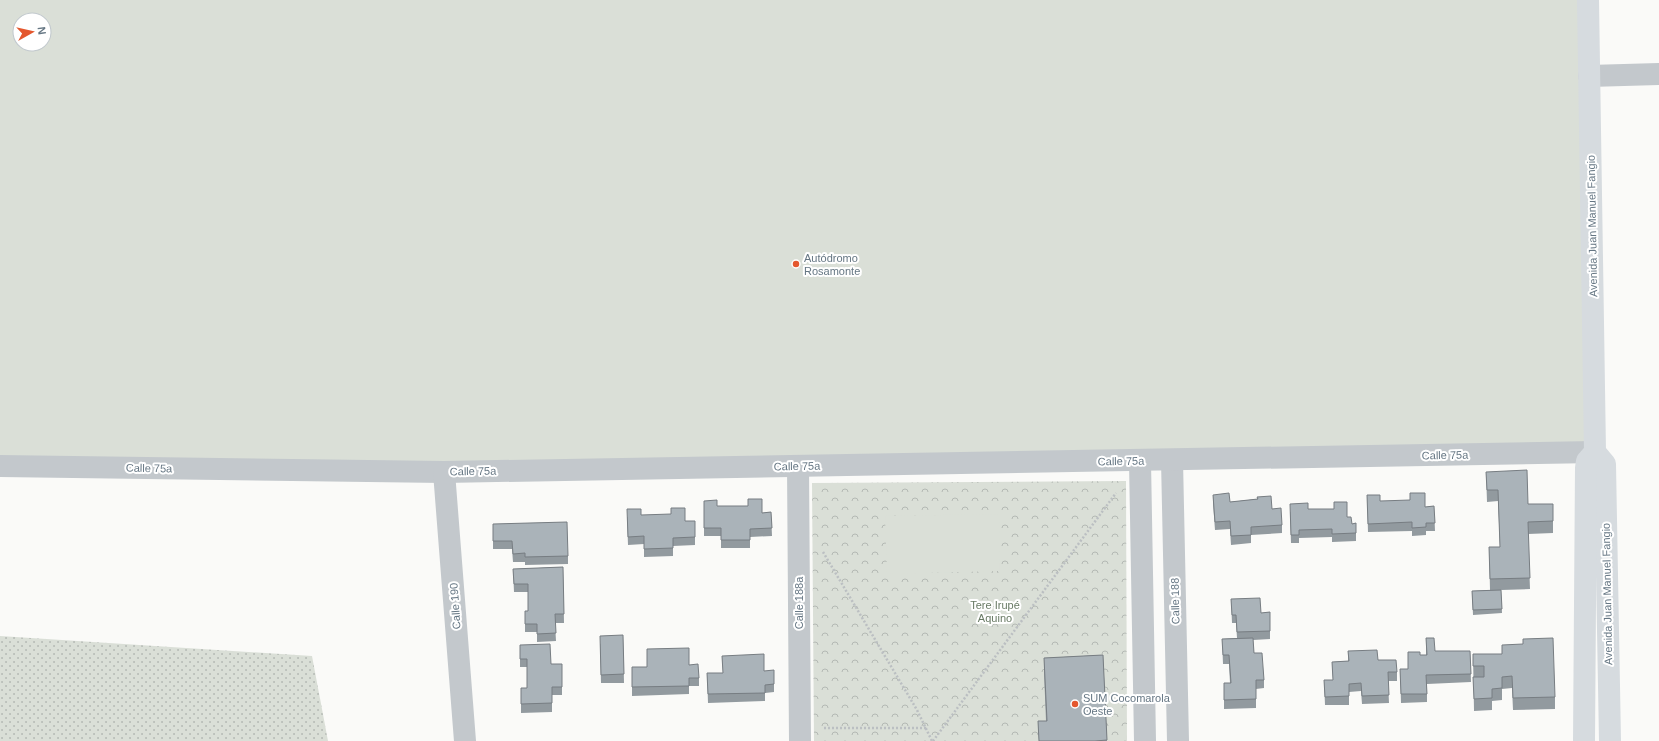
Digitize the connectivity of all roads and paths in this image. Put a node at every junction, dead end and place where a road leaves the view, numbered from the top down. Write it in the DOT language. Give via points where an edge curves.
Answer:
graph roads {
  1 [pos="1588,0"];
  2 [pos="1659,74"];
  3 [pos="1589,76"];
  4 [pos="1595,452"];
  5 [pos="1172,460"];
  6 [pos="1140,461"];
  7 [pos="0,466"];
  8 [pos="798,466"];
  9 [pos="444,472"];
  10 [pos="1117,493"];
  11 [pos="822,550"];
  12 [pos="926,728"];
  13 [pos="799,734"];
  14 [pos="465,741"];
  15 [pos="932,741"];
  16 [pos="1145,741"];
  17 [pos="1178,741"];
  18 [pos="1584,741"];
  19 [pos="1610,741"];
  1 -- 3 [label="main road, Avenida Juan Manuel Fangio"];
  2 -- 3 [label="street"];
  3 -- 4 [label="main road, Avenida Juan Manuel Fangio"];
  4 -- 5 [label="street, Calle 75a"];
  4 -- 18 [label="main road, Avenida Juan Manuel Fangio" via="1587,461 1586,468"];
  4 -- 19 [label="main road, Avenida Juan Manuel Fangio" via="1605,464"];
  5 -- 6 [label="street, Calle 75a"];
  5 -- 17 [label="street, Calle 188"];
  6 -- 8 [label="street, Calle 75a"];
  6 -- 16 [label="street"];
  7 -- 9 [label="street, Calle 75a"];
  8 -- 9 [label="street, Calle 75a"];
  8 -- 13 [label="street, Calle 188a"];
  9 -- 14 [label="street, Calle 190"];
  10 -- 15 [label="path"];
  11 -- 12 [label="path" via="918,710"];
  12 -- 13 [label="path"];
  12 -- 15 [label="path"];
}
